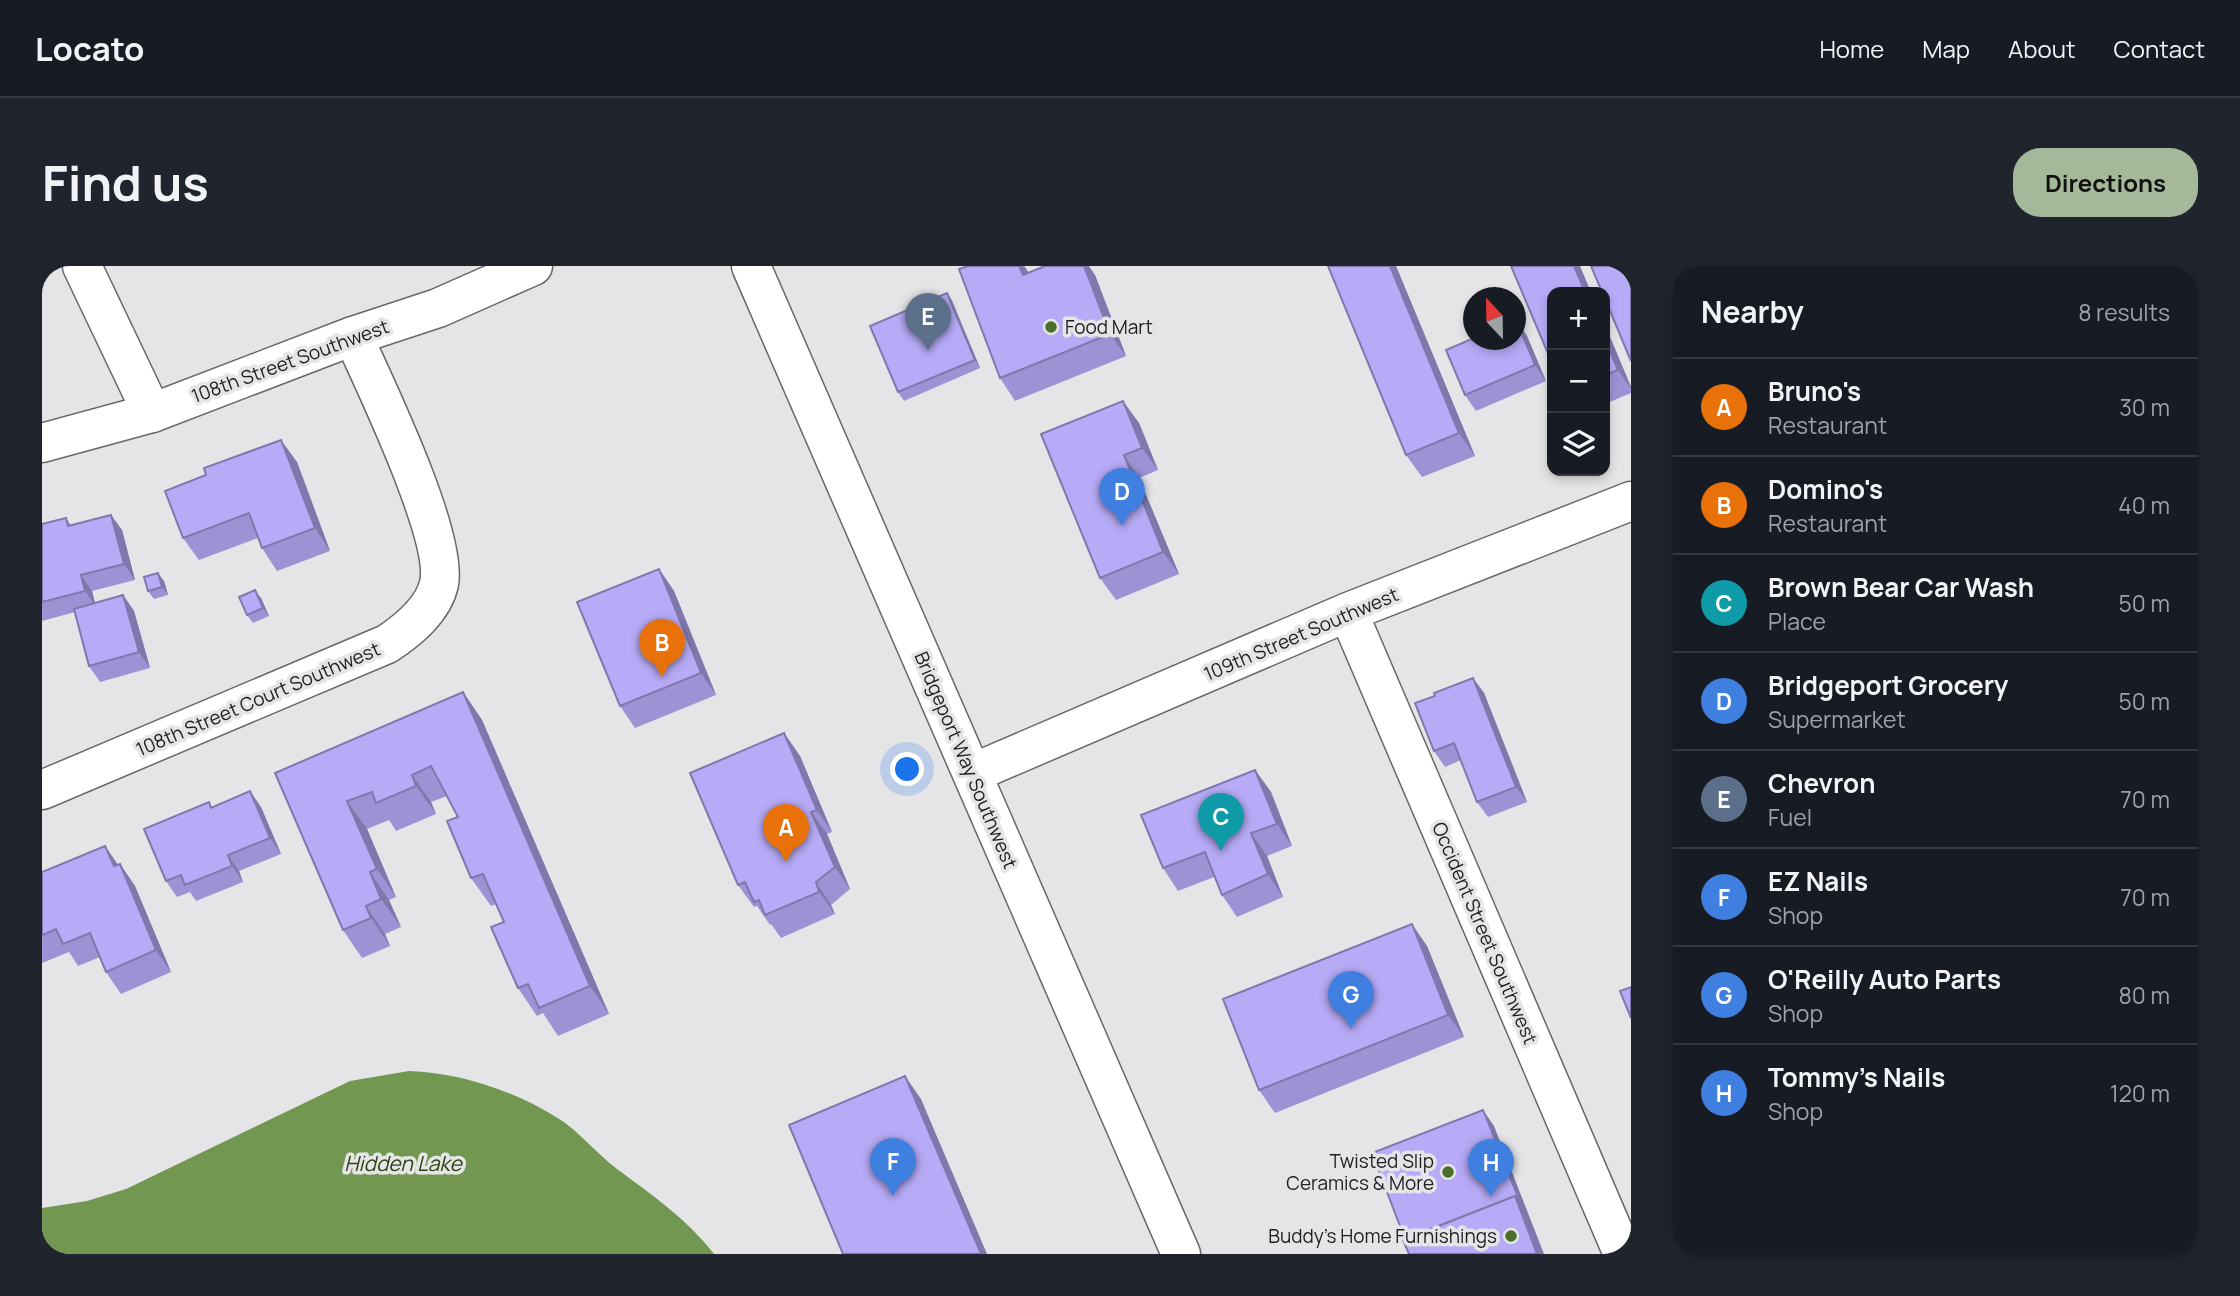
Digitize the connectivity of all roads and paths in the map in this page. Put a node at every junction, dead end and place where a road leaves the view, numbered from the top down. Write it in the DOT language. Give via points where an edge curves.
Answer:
graph roads {
  1 [pos="82,266"];
  2 [pos="533,266"];
  3 [pos="751,266"];
  4 [pos="353,336"];
  5 [pos="152,413"];
  6 [pos="42,443"];
  7 [pos="1631,501"];
  8 [pos="1348,612"];
  9 [pos="973,773"];
  10 [pos="42,790"];
  11 [pos="1181,1254"];
  12 [pos="1623,1254"];
  1 -- 5 [label="street"];
  2 -- 4 [label="street, 108th Street Southwest" via="438,308"];
  3 -- 9 [label="street, Bridgeport Way Southwest"];
  4 -- 5 [label="street, 108th Street Southwest"];
  4 -- 10 [label="street, 108th Street Court Southwest" via="434,534 440,575 432,601 404,632 367,653"];
  5 -- 6 [label="street, 108th Street Southwest"];
  7 -- 8 [label="street, 109th Street Southwest"];
  8 -- 9 [label="street, 109th Street Southwest"];
  8 -- 12 [label="street, Occident Street Southwest"];
  9 -- 11 [label="street, Bridgeport Way Southwest"];
}
